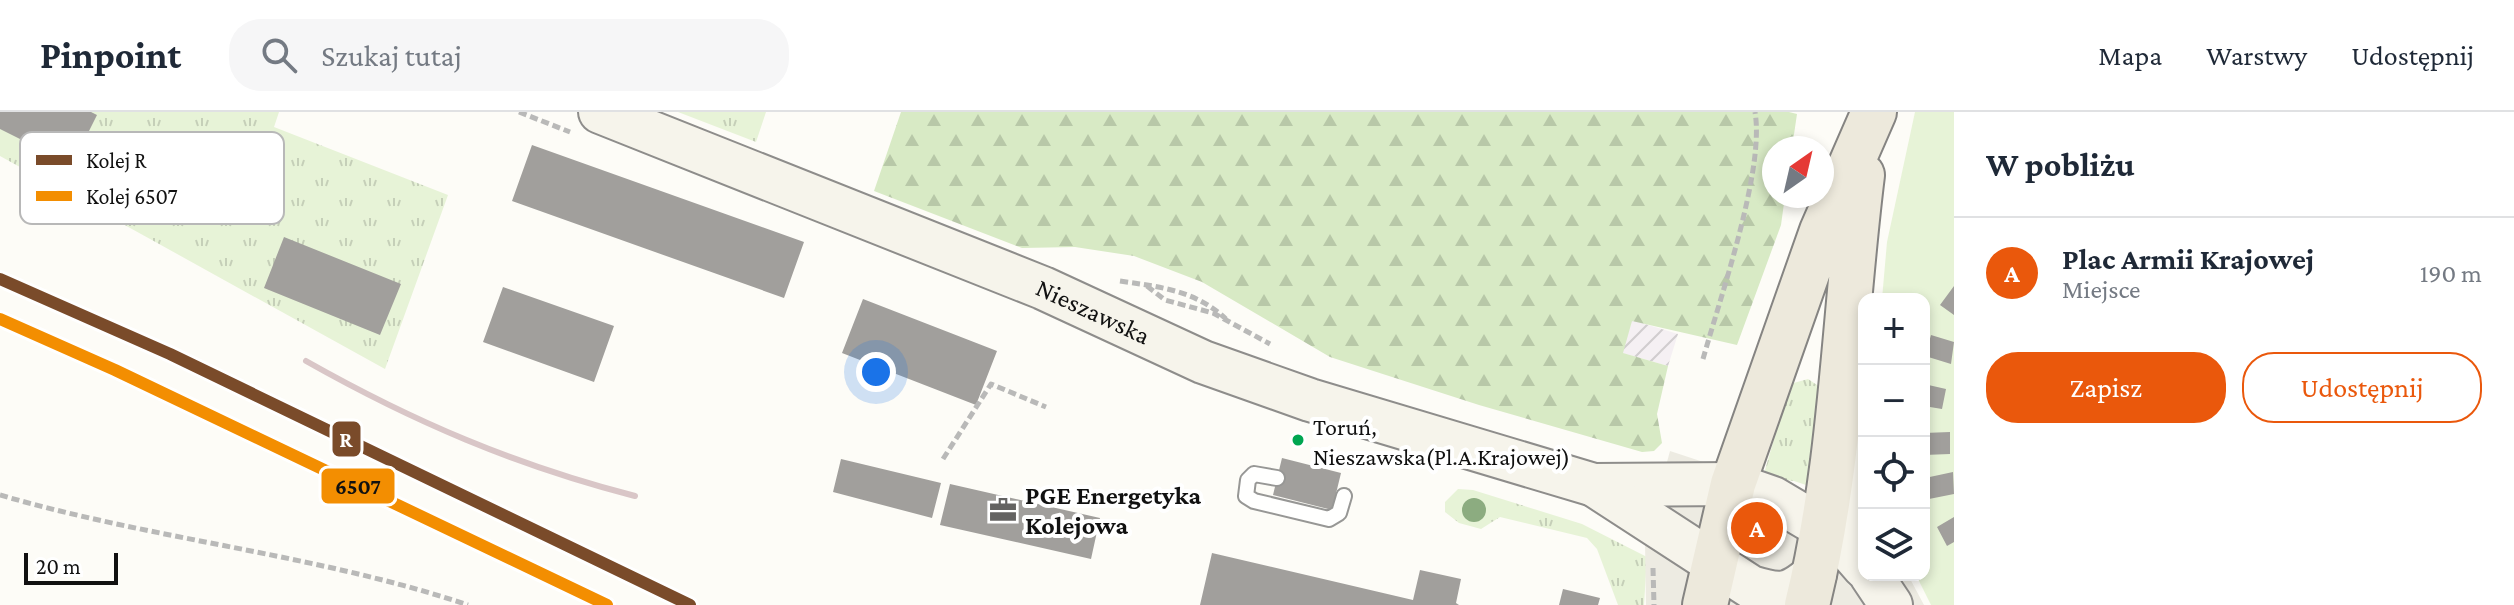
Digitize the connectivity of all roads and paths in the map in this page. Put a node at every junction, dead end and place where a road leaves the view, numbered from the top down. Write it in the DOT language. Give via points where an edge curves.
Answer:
graph roads {
  1 [pos="600,112"];
  2 [pos="1755,112"];
  3 [pos="1870,122"];
  4 [pos="1226,319"];
  5 [pos="1703,359"];
  6 [pos="1841,406"];
  7 [pos="1046,407"];
  8 [pos="943,459"];
  9 [pos="1277,478"];
  10 [pos="1733,484"];
  11 [pos="1594,485"];
  12 [pos="0,495"];
  13 [pos="1344,496"];
  14 [pos="1863,509"];
  15 [pos="1822,525"];
  16 [pos="1712,562"];
  17 [pos="1653,565"];
  18 [pos="1877,582"];
  19 [pos="1811,590"];
  20 [pos="468,605"];
  21 [pos="1654,605"];
  22 [pos="1705,605"];
  23 [pos="1728,605"];
  1 -- 11 [label="main road, Nieszawska" via="1043,288 1203,362 1335,408"];
  2 -- 5 [label="path" via="1758,129 1748,192"];
  3 -- 6 [label="main road" via="1851,262"];
  3 -- 10 [label="main road" via="1822,231"];
  4 -- 4 [label="path" via="1190,294 1143,285 1165,300"];
  6 -- 14 [label="main road"];
  6 -- 15 [label="main road"];
  7 -- 8 [label="path" via="991,384"];
  9 -- 13 [label="lane" via="1254,474 1246,496 1329,519 1339,513"];
  10 -- 11 [label="main road, Nieszawska"];
  10 -- 15 [label="main road, Nieszawska" via="1773,498"];
  10 -- 16 [label="main road"];
  11 -- 16 [label="main road, Nieszawska"];
  12 -- 20 [label="path" via="70,515 392,580"];
  15 -- 18 [label="main road, Nieszawska"];
  15 -- 19 [label="main road"];
  16 -- 19 [label="main road, Nieszawska" via="1751,587 1776,595"];
  16 -- 22 [label="main road"];
  16 -- 23 [label="main road"];
  17 -- 21 [label="path"];
}
